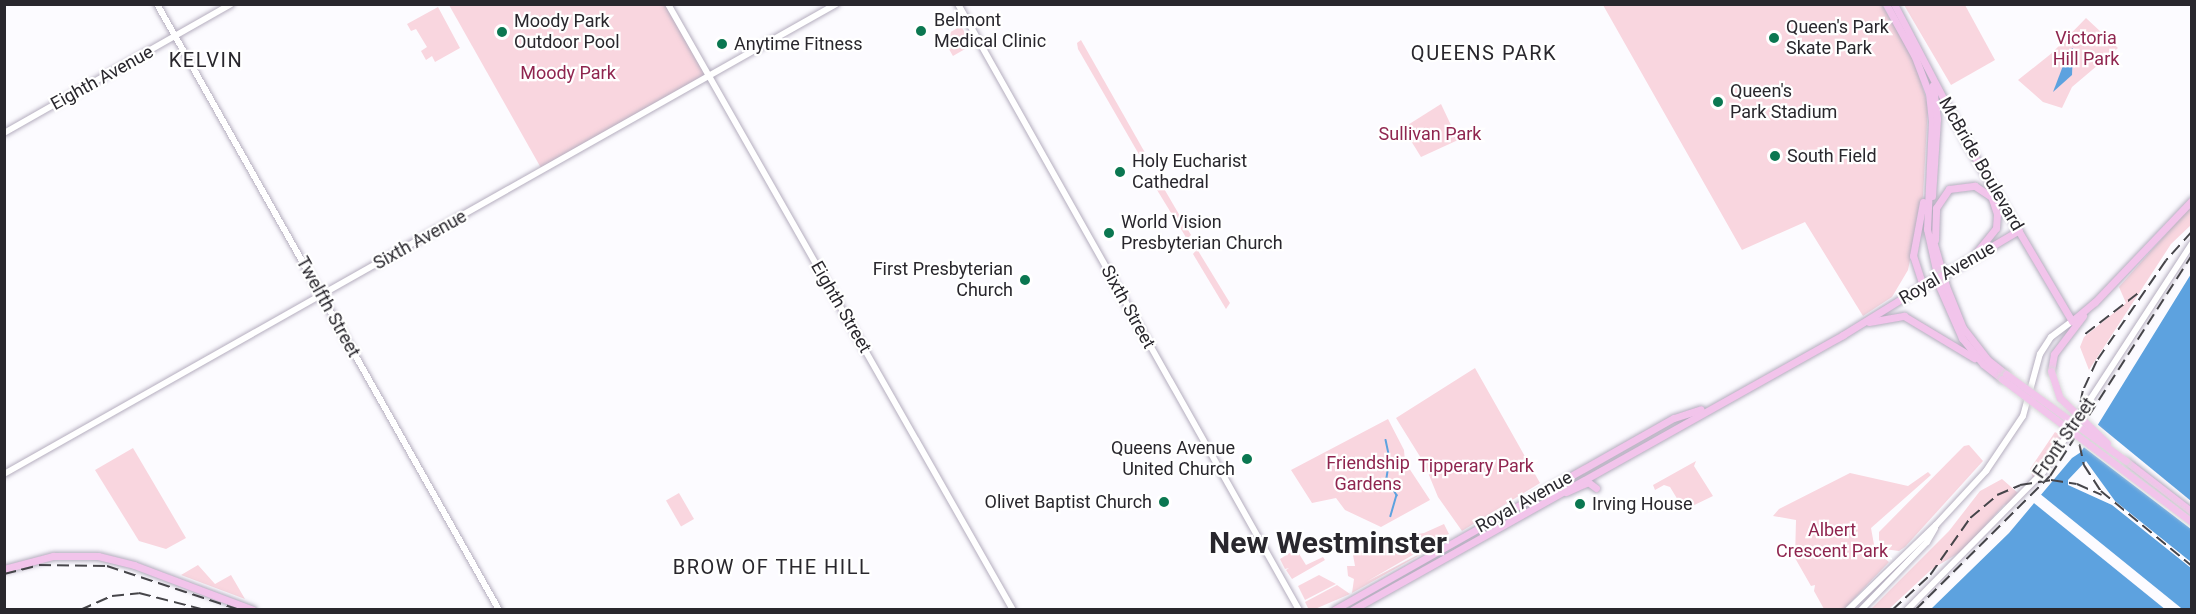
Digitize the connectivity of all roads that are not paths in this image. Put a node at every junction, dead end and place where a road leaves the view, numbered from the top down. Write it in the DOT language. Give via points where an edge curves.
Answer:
graph roads {
  1 [pos="157,4"];
  2 [pos="231,4"];
  3 [pos="668,4"];
  4 [pos="836,4"];
  5 [pos="958,4"];
  6 [pos="1886,4"];
  7 [pos="1893,4"];
  8 [pos="175,36"];
  9 [pos="1927,68"];
  10 [pos="710,76"];
  11 [pos="4,133"];
  12 [pos="1928,176"];
  13 [pos="1990,194"];
  14 [pos="2192,200"];
  15 [pos="2007,211"];
  16 [pos="2019,230"];
  17 [pos="2192,243"];
  18 [pos="1936,254"];
  19 [pos="1968,260"];
  20 [pos="1923,286"];
  21 [pos="322,296"];
  22 [pos="2095,302"];
  23 [pos="2072,321"];
  24 [pos="1863,323"];
  25 [pos="1983,364"];
  26 [pos="2004,376"];
  27 [pos="1718,404"];
  28 [pos="2126,461"];
  29 [pos="4,474"];
  30 [pos="1596,488"];
  31 [pos="1552,495"];
  32 [pos="2192,512"];
  33 [pos="2192,522"];
  34 [pos="1936,525"];
  35 [pos="4,569"];
  36 [pos="252,609"];
  37 [pos="500,609"];
  38 [pos="1013,609"];
  39 [pos="1299,609"];
  40 [pos="1334,609"];
  41 [pos="1352,609"];
  42 [pos="1848,609"];
  43 [pos="1861,609"];
  44 [pos="1907,609"];
  1 -- 8 [label="street, Twelfth Street"];
  2 -- 8 [label="street, Eighth Avenue"];
  3 -- 10 [label="street, Eighth Street"];
  4 -- 10 [label="street, Sixth Avenue"];
  5 -- 39 [label="street, Sixth Street"];
  6 -- 12 [label="main road" via="1924,77 1932,120"];
  7 -- 9 [label="main road, McBride Boulevard"];
  8 -- 11 [label="street, Eighth Avenue"];
  8 -- 21 [label="street, Twelfth Street"];
  9 -- 15 [label="main road, McBride Boulevard"];
  9 -- 18 [label="main road" via="1937,110 1930,214"];
  10 -- 21 [label="street, Sixth Avenue"];
  10 -- 38 [label="street, Eighth Street"];
  12 -- 20 [label="main road" via="1913,256"];
  12 -- 25 [label="main road" via="1927,229 1940,288 1962,338"];
  13 -- 15 [label="main road"];
  13 -- 18 [label="main road" via="1966,185 1942,195 1934,224"];
  13 -- 19 [label="main road" via="1997,214 1996,228"];
  14 -- 22 [label="main road"];
  15 -- 16 [label="main road, McBride Boulevard"];
  16 -- 19 [label="main road, Royal Avenue"];
  16 -- 23 [label="main road, McBride Boulevard"];
  17 -- 44 [label="street, Front Street" via="2043,472"];
  18 -- 26 [label="main road" via="1964,328"];
  19 -- 20 [label="main road, Royal Avenue, bridge"];
  20 -- 24 [label="main road, Royal Avenue"];
  21 -- 29 [label="street, Sixth Avenue"];
  21 -- 37 [label="street, Twelfth Street"];
  22 -- 23 [label="main road"];
  22 -- 28 [label="main road, bridge" via="2062,341 2051,371 2060,398"];
  23 -- 34 [label="street" via="2051,337 2034,363 2023,416 1986,471"];
  24 -- 25 [label="main road" via="1904,316"];
  24 -- 27 [label="main road, Royal Avenue"];
  25 -- 26 [label="main road"];
  26 -- 28 [label="main road, bridge"];
  26 -- 33 [label="main road, bridge"];
  27 -- 31 [label="main road, Royal Avenue"];
  27 -- 40 [label="main road, Royal Avenue" via="1674,418"];
  28 -- 32 [label="main road"];
  30 -- 31 [label="main road" via="1588,482"];
  31 -- 41 [label="main road, Royal Avenue"];
  34 -- 42 [label="street"];
  34 -- 43 [label="street" via="1927,542"];
  35 -- 36 [label="main road" via="53,556 98,556 134,565"];
}
